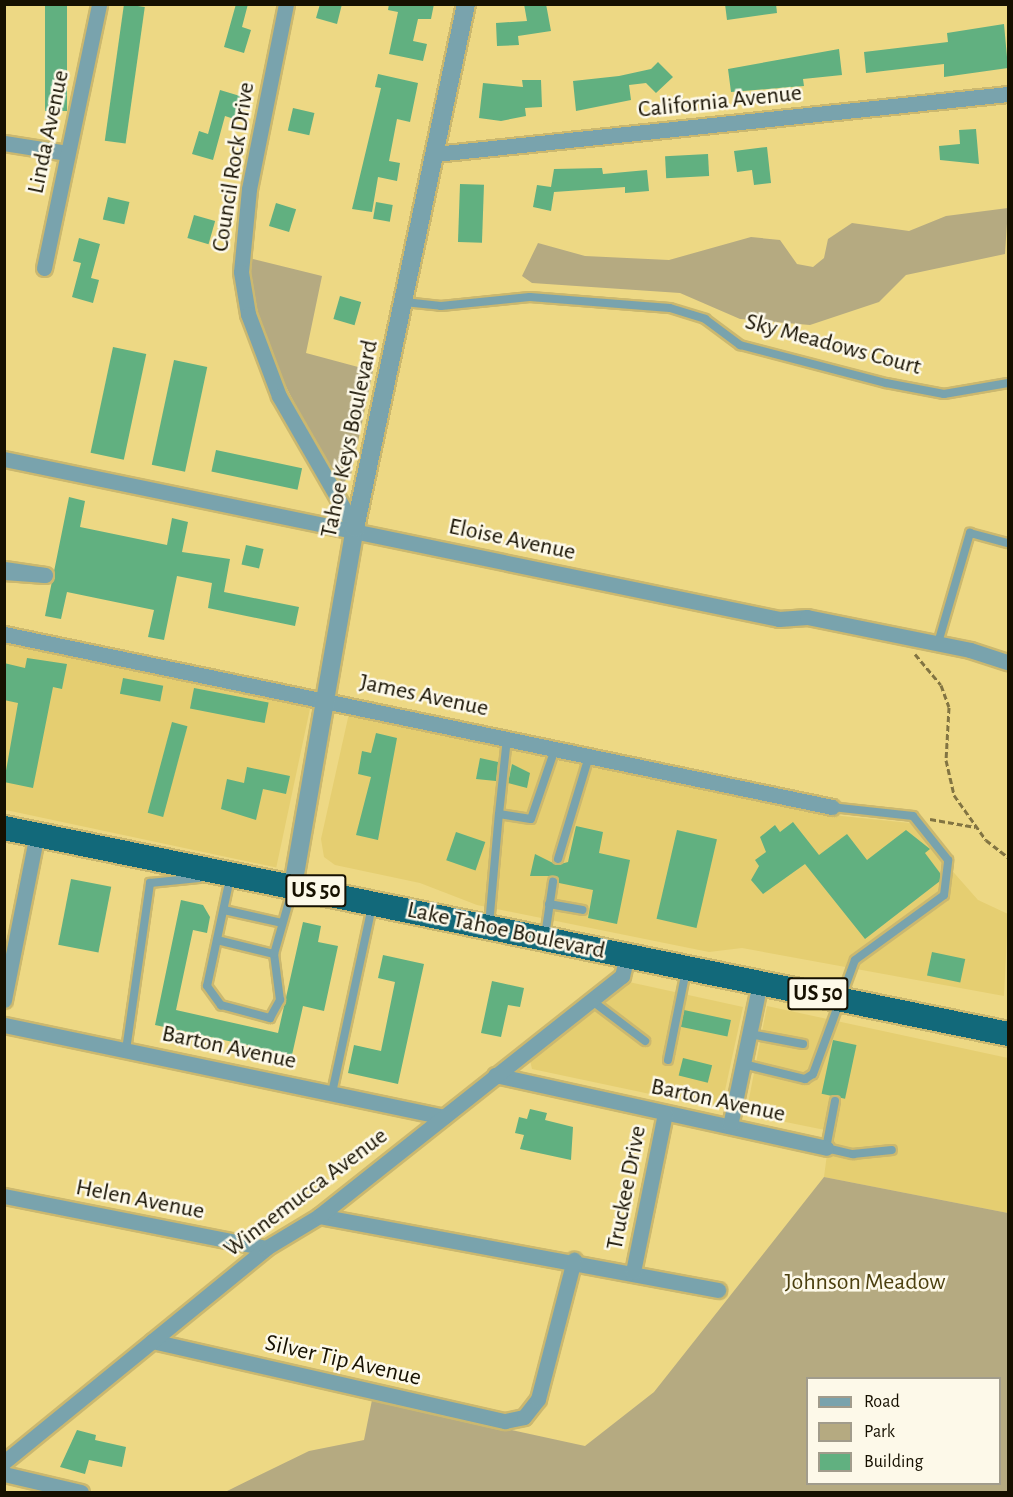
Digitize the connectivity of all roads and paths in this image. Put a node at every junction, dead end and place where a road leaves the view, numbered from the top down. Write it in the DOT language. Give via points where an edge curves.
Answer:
graph roads {
  1 [pos="99,4"];
  2 [pos="286,4"];
  3 [pos="466,4"];
  4 [pos="1008,94"];
  5 [pos="4,143"];
  6 [pos="67,153"];
  7 [pos="435,154"];
  8 [pos="44,268"];
  9 [pos="403,301"];
  10 [pos="1008,383"];
  11 [pos="4,459"];
  12 [pos="355,528"];
  13 [pos="1008,543"];
  14 [pos="4,571"];
  15 [pos="45,575"];
  16 [pos="888,633"];
  17 [pos="4,634"];
  18 [pos="938,643"];
  19 [pos="1008,662"];
  20 [pos="325,697"];
  21 [pos="507,737"];
  22 [pos="556,747"];
  23 [pos="590,755"];
  24 [pos="832,807"];
  25 [pos="499,814"];
  26 [pos="913,816"];
  27 [pos="4,828"];
  28 [pos="975,828"];
  29 [pos="37,834"];
  30 [pos="1008,856"];
  31 [pos="558,859"];
  32 [pos="231,874"];
  33 [pos="553,882"];
  34 [pos="293,886"];
  35 [pos="373,903"];
  36 [pos="549,904"];
  37 [pos="224,910"];
  38 [pos="582,910"];
  39 [pos="282,923"];
  40 [pos="489,927"];
  41 [pos="544,938"];
  42 [pos="217,940"];
  43 [pos="274,954"];
  44 [pos="627,956"];
  45 [pos="686,968"];
  46 [pos="760,983"];
  47 [pos="840,999"];
  48 [pos="4,1000"];
  49 [pos="591,1000"];
  50 [pos="4,1025"];
  51 [pos="750,1034"];
  52 [pos="1008,1034"];
  53 [pos="645,1041"];
  54 [pos="803,1044"];
  55 [pos="126,1050"];
  56 [pos="668,1060"];
  57 [pos="743,1064"];
  58 [pos="495,1075"];
  59 [pos="332,1093"];
  60 [pos="835,1101"];
  61 [pos="665,1113"];
  62 [pos="443,1117"];
  63 [pos="730,1126"];
  64 [pos="826,1148"];
  65 [pos="892,1150"];
  66 [pos="4,1196"];
  67 [pos="319,1216"];
  68 [pos="266,1248"];
  69 [pos="574,1260"];
  70 [pos="633,1272"];
  71 [pos="718,1290"];
  72 [pos="152,1341"];
  73 [pos="524,1417"];
  74 [pos="4,1462"];
  75 [pos="4,1474"];
  76 [pos="81,1492"];
  1 -- 6 [label="street, Linda Avenue"];
  2 -- 12 [label="street, Council Rock Drive" via="249,189 241,272 248,314 279,396"];
  3 -- 7 [label="street, Tahoe Keys Boulevard"];
  4 -- 7 [label="street, California Avenue"];
  5 -- 6 [label="street"];
  6 -- 8 [label="street, Linda Avenue"];
  7 -- 9 [label="street, Tahoe Keys Boulevard"];
  9 -- 10 [label="lane, Sky Meadows Court" via="441,306 530,297 670,308 705,319 740,345 886,383 944,394"];
  9 -- 12 [label="street, Tahoe Keys Boulevard"];
  11 -- 12 [label="street, Eloise Avenue"];
  12 -- 16 [label="street, Eloise Avenue" via="779,619 807,617"];
  12 -- 20 [label="street, Tahoe Keys Boulevard"];
  13 -- 18 [label="lane" via="970,533"];
  14 -- 15 [label="street"];
  16 -- 18 [label="street, Eloise Avenue"];
  16 -- 28 [label="path" via="941,685 952,719 947,777"];
  17 -- 20 [label="street, James Avenue"];
  18 -- 19 [label="street, Eloise Avenue"];
  20 -- 21 [label="street, James Avenue"];
  20 -- 34 [label="street, Tahoe Keys Boulevard"];
  21 -- 22 [label="street, James Avenue"];
  21 -- 25 [label="lane"];
  22 -- 23 [label="street, James Avenue"];
  22 -- 25 [label="lane" via="531,819"];
  23 -- 24 [label="street, James Avenue"];
  23 -- 31 [label="lane"];
  24 -- 26 [label="lane"];
  25 -- 40 [label="lane"];
  26 -- 28 [label="path"];
  26 -- 47 [label="lane" via="948,860 944,895 855,960"];
  27 -- 29 [label="highway, Lake Tahoe Boulevard / US 50"];
  28 -- 30 [label="path"];
  29 -- 32 [label="highway, Lake Tahoe Boulevard / US 50"];
  29 -- 48 [label="street"];
  32 -- 34 [label="highway, Lake Tahoe Boulevard / US 50"];
  32 -- 37 [label="lane"];
  32 -- 55 [label="lane" via="150,884"];
  33 -- 36 [label="lane"];
  34 -- 35 [label="highway, Lake Tahoe Boulevard / US 50"];
  34 -- 39 [label="lane"];
  35 -- 40 [label="highway, Lake Tahoe Boulevard / US 50"];
  35 -- 59 [label="lane"];
  36 -- 38 [label="lane"];
  36 -- 41 [label="lane"];
  37 -- 39 [label="lane"];
  37 -- 42 [label="lane"];
  39 -- 43 [label="lane"];
  40 -- 41 [label="highway, Lake Tahoe Boulevard / US 50"];
  41 -- 44 [label="highway, Lake Tahoe Boulevard / US 50"];
  42 -- 43 [label="lane"];
  42 -- 43 [label="lane" via="207,986 221,1005 270,1018 280,1000"];
  44 -- 45 [label="highway, Lake Tahoe Boulevard / US 50"];
  44 -- 49 [label="street, Winnemucca Avenue" via="622,976"];
  45 -- 46 [label="highway, Lake Tahoe Boulevard / US 50"];
  45 -- 56 [label="lane"];
  46 -- 47 [label="highway, Lake Tahoe Boulevard / US 50"];
  46 -- 51 [label="street"];
  47 -- 52 [label="highway, Lake Tahoe Boulevard / US 50"];
  47 -- 57 [label="lane" via="813,1074 805,1078"];
  49 -- 53 [label="lane"];
  49 -- 58 [label="street, Winnemucca Avenue"];
  50 -- 55 [label="street, Barton Avenue"];
  51 -- 54 [label="lane"];
  51 -- 57 [label="street"];
  55 -- 59 [label="street, Barton Avenue"];
  57 -- 63 [label="street"];
  58 -- 61 [label="street, Barton Avenue"];
  58 -- 62 [label="street, Winnemucca Avenue"];
  59 -- 62 [label="street, Barton Avenue"];
  60 -- 64 [label="lane"];
  61 -- 63 [label="street, Barton Avenue"];
  61 -- 70 [label="street, Truckee Drive"];
  62 -- 67 [label="street, Winnemucca Avenue"];
  63 -- 64 [label="street, Barton Avenue"];
  64 -- 65 [label="lane" via="853,1154"];
  66 -- 68 [label="street, Helen Avenue"];
  67 -- 68 [label="street, Winnemucca Avenue"];
  67 -- 69 [label="street"];
  68 -- 72 [label="street, Winnemucca Avenue"];
  69 -- 70 [label="street"];
  69 -- 73 [label="street, Truckee Drive" via="538,1400"];
  70 -- 71 [label="street"];
  72 -- 73 [label="street, Silver Tip Avenue" via="505,1421"];
  72 -- 74 [label="street, Winnemucca Avenue"];
  75 -- 76 [label="street"];
}
